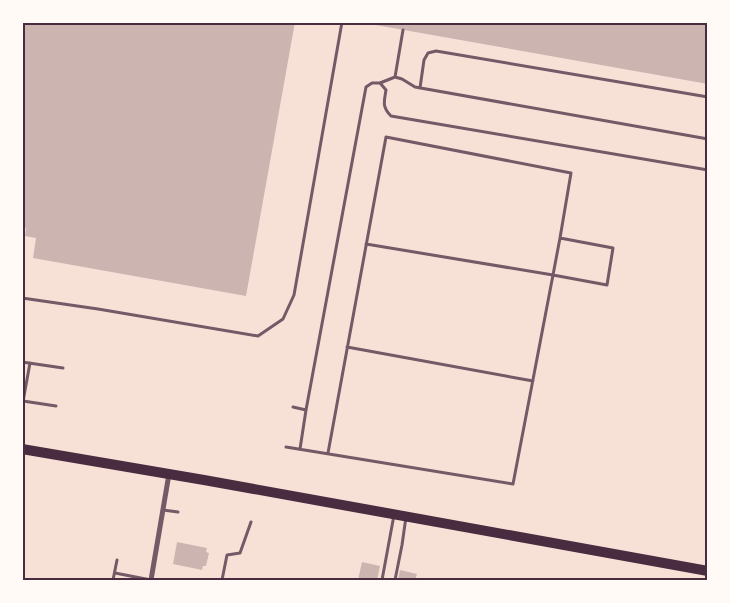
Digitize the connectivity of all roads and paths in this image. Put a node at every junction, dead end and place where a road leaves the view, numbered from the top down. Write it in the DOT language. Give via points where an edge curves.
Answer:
graph roads {
  1 [pos="342,22"];
  2 [pos="403,30"];
  3 [pos="395,77"];
  4 [pos="380,83"];
  5 [pos="420,88"];
  6 [pos="708,97"];
  7 [pos="708,140"];
  8 [pos="708,170"];
  9 [pos="560,238"];
  10 [pos="366,244"];
  11 [pos="552,275"];
  12 [pos="22,298"];
  13 [pos="347,347"];
  14 [pos="22,362"];
  15 [pos="30,363"];
  16 [pos="63,368"];
  17 [pos="533,381"];
  18 [pos="23,401"];
  19 [pos="56,406"];
  20 [pos="22,407"];
  21 [pos="292,407"];
  22 [pos="306,410"];
  23 [pos="286,447"];
  24 [pos="22,449"];
  25 [pos="300,449"];
  26 [pos="328,453"];
  27 [pos="169,474"];
  28 [pos="163,510"];
  29 [pos="178,512"];
  30 [pos="394,515"];
  31 [pos="406,517"];
  32 [pos="251,522"];
  33 [pos="117,560"];
  34 [pos="708,571"];
  35 [pos="115,573"];
  36 [pos="113,580"];
  37 [pos="151,580"];
  38 [pos="222,580"];
  39 [pos="382,580"];
  40 [pos="395,580"];
  1 -- 12 [label="lane" via="294,295 283,319 258,336"];
  2 -- 3 [label="lane"];
  3 -- 4 [label="lane"];
  3 -- 5 [label="lane"];
  4 -- 8 [label="lane" via="386,90 385,111 391,116"];
  4 -- 22 [label="lane" via="366,87"];
  5 -- 6 [label="lane" via="424,60 428,52 436,51"];
  5 -- 7 [label="lane"];
  9 -- 10 [label="lane" via="571,172 386,137"];
  9 -- 11 [label="lane"];
  9 -- 11 [label="lane" via="613,248 607,285"];
  10 -- 11 [label="lane"];
  10 -- 13 [label="lane"];
  11 -- 17 [label="lane"];
  13 -- 17 [label="lane"];
  13 -- 26 [label="lane"];
  14 -- 15 [label="lane"];
  15 -- 16 [label="lane"];
  15 -- 18 [label="lane"];
  17 -- 26 [label="lane" via="513,484"];
  18 -- 19 [label="lane"];
  18 -- 20 [label="lane"];
  21 -- 22 [label="lane"];
  22 -- 25 [label="lane"];
  23 -- 25 [label="lane"];
  24 -- 27 [label="main road"];
  25 -- 26 [label="lane"];
  27 -- 28 [label="street"];
  27 -- 30 [label="main road" via="203,484"];
  28 -- 29 [label="lane"];
  28 -- 37 [label="street"];
  30 -- 31 [label="main road"];
  30 -- 39 [label="lane"];
  31 -- 34 [label="main road"];
  31 -- 40 [label="lane"];
  32 -- 38 [label="lane" via="240,553 227,555"];
  33 -- 35 [label="lane"];
  35 -- 36 [label="lane"];
  35 -- 37 [label="lane"];
}
